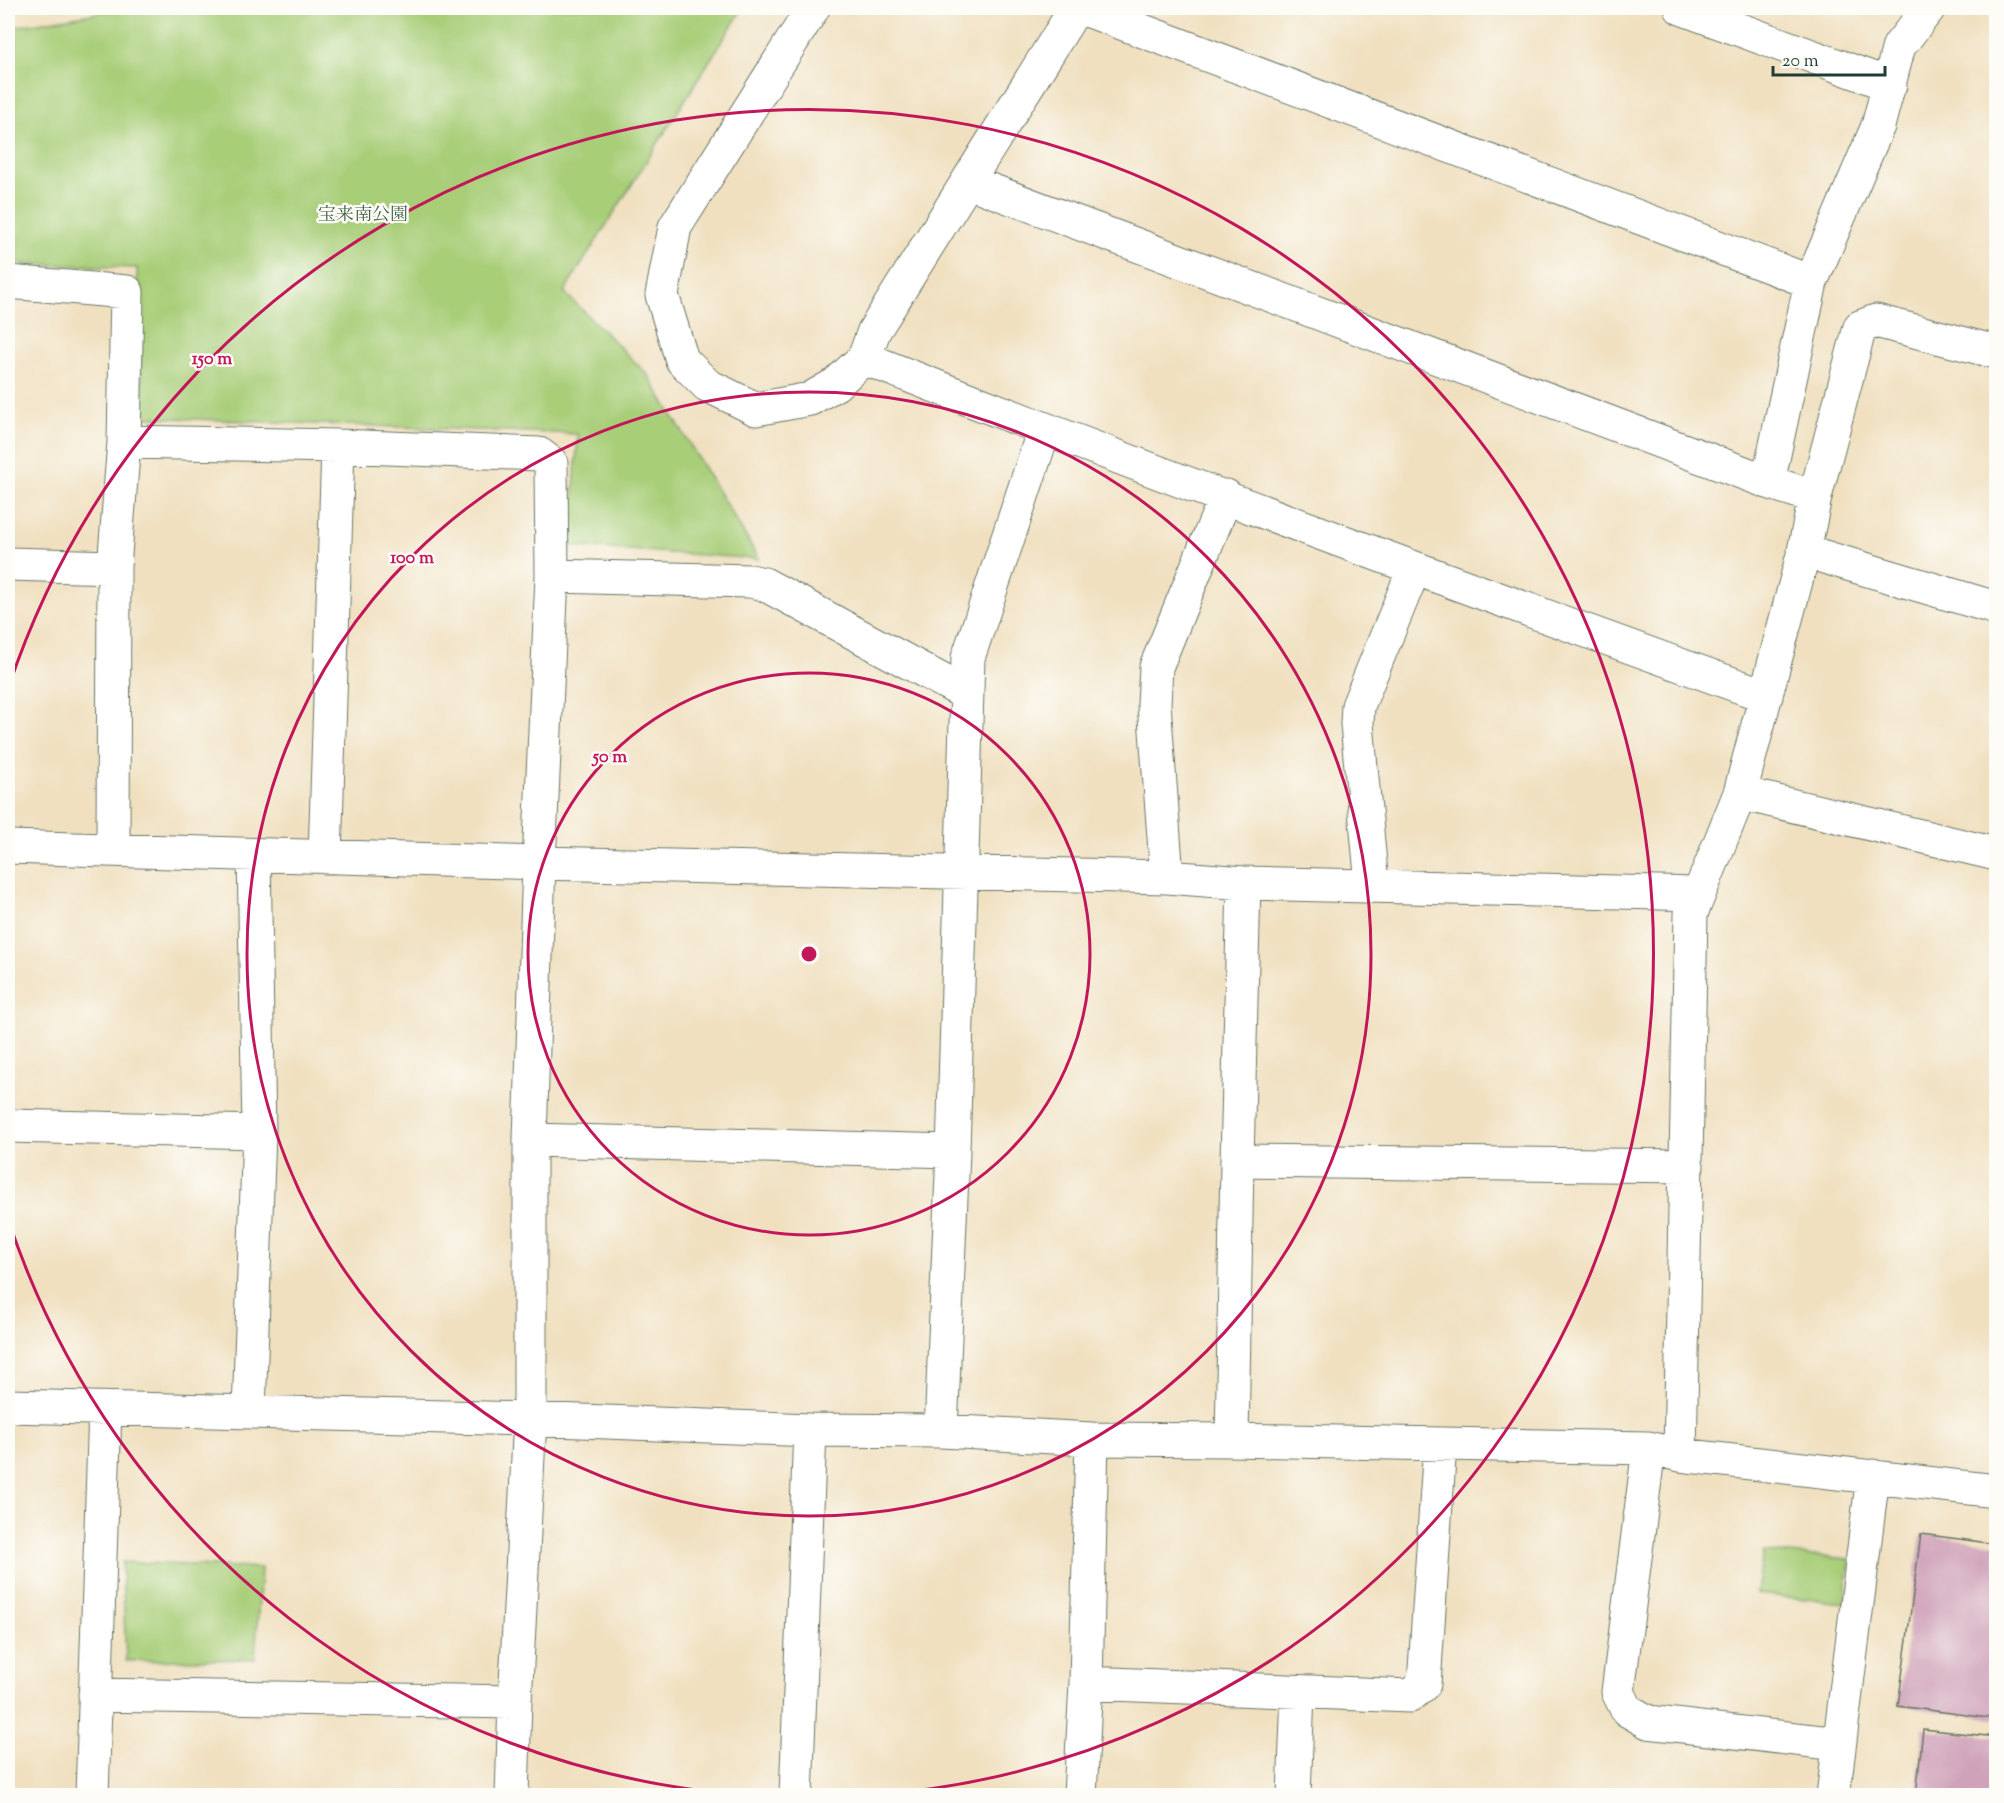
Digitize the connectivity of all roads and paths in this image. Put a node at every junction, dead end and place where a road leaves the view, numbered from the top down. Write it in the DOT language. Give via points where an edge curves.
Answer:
graph roads {
  1 [pos="813,8"];
  2 [pos="1076,8"];
  3 [pos="1082,8"];
  4 [pos="1681,8"];
  5 [pos="1929,8"];
  6 [pos="1890,85"];
  7 [pos="969,182"];
  8 [pos="8,282"];
  9 [pos="1811,282"];
  10 [pos="1996,352"];
  11 [pos="864,358"];
  12 [pos="1044,430"];
  13 [pos="124,442"];
  14 [pos="338,446"];
  15 [pos="1768,482"];
  16 [pos="1226,496"];
  17 [pos="1815,497"];
  18 [pos="1804,551"];
  19 [pos="8,564"];
  20 [pos="114,567"];
  21 [pos="1414,569"];
  22 [pos="552,576"];
  23 [pos="1996,608"];
  24 [pos="965,693"];
  25 [pos="1766,696"];
  26 [pos="1740,793"];
  27 [pos="8,847"];
  28 [pos="113,849"];
  29 [pos="1996,854"];
  30 [pos="254,855"];
  31 [pos="325,857"];
  32 [pos="539,863"];
  33 [pos="962,872"];
  34 [pos="1167,877"];
  35 [pos="1244,883"];
  36 [pos="1372,885"];
  37 [pos="1699,894"];
  38 [pos="8,1126"];
  39 [pos="259,1132"];
  40 [pos="530,1140"];
  41 [pos="953,1151"];
  42 [pos="1237,1161"];
  43 [pos="1687,1166"];
  44 [pos="8,1406"];
  45 [pos="105,1409"];
  46 [pos="249,1412"];
  47 [pos="530,1419"];
  48 [pos="810,1430"];
  49 [pos="941,1431"];
  50 [pos="1092,1439"];
  51 [pos="1232,1440"];
  52 [pos="1440,1444"];
  53 [pos="1665,1451"];
  54 [pos="1873,1476"];
  55 [pos="1996,1491"];
  56 [pos="1086,1683"];
  57 [pos="1298,1692"];
  58 [pos="95,1695"];
  59 [pos="514,1702"];
  60 [pos="1839,1744"];
  61 [pos="92,1796"];
  62 [pos="512,1796"];
  63 [pos="796,1796"];
  64 [pos="1080,1796"];
  65 [pos="1294,1796"];
  66 [pos="1833,1796"];
  1 -- 11 [label="street" via="675,227 662,295 682,360 707,384 756,410 810,399 836,384"];
  2 -- 7 [label="street"];
  3 -- 9 [label="street"];
  4 -- 6 [label="street"];
  5 -- 6 [label="street" via="1899,46"];
  6 -- 9 [label="street" via="1878,126"];
  7 -- 11 [label="street" via="874,331"];
  7 -- 15 [label="street"];
  8 -- 13 [label="street" via="127,291"];
  9 -- 15 [label="street"];
  10 -- 17 [label="street" via="1876,321 1860,327"];
  11 -- 12 [label="street"];
  12 -- 16 [label="street"];
  12 -- 24 [label="street" via="968,658"];
  13 -- 14 [label="street"];
  13 -- 20 [label="street"];
  14 -- 22 [label="street" via="539,454 550,463"];
  14 -- 31 [label="street"];
  15 -- 17 [label="street"];
  16 -- 21 [label="street"];
  16 -- 34 [label="street" via="1156,667 1154,704"];
  17 -- 18 [label="street"];
  18 -- 23 [label="street"];
  18 -- 25 [label="street"];
  19 -- 20 [label="street"];
  20 -- 28 [label="street"];
  21 -- 25 [label="street"];
  21 -- 36 [label="street" via="1359,706 1357,724"];
  22 -- 24 [label="street" via="764,584"];
  22 -- 32 [label="street"];
  24 -- 33 [label="street"];
  25 -- 26 [label="street"];
  26 -- 29 [label="street"];
  26 -- 37 [label="street"];
  27 -- 28 [label="street"];
  28 -- 30 [label="street"];
  30 -- 31 [label="street"];
  30 -- 39 [label="street"];
  31 -- 32 [label="street"];
  32 -- 33 [label="street"];
  32 -- 40 [label="street"];
  33 -- 34 [label="street"];
  33 -- 41 [label="street"];
  34 -- 35 [label="street"];
  35 -- 36 [label="street"];
  35 -- 42 [label="street"];
  36 -- 37 [label="street"];
  37 -- 43 [label="street" via="1691,915"];
  38 -- 39 [label="street"];
  39 -- 46 [label="street"];
  40 -- 41 [label="street"];
  40 -- 47 [label="street"];
  41 -- 49 [label="street"];
  42 -- 43 [label="street"];
  42 -- 51 [label="street"];
  43 -- 53 [label="street"];
  44 -- 45 [label="street"];
  45 -- 46 [label="street"];
  45 -- 58 [label="street"];
  46 -- 47 [label="street"];
  47 -- 48 [label="street"];
  47 -- 59 [label="street"];
  48 -- 49 [label="street"];
  48 -- 63 [label="street"];
  49 -- 50 [label="street"];
  50 -- 51 [label="street"];
  50 -- 56 [label="street"];
  51 -- 52 [label="street"];
  52 -- 53 [label="street"];
  52 -- 57 [label="street" via="1424,1684 1410,1696"];
  53 -- 54 [label="street"];
  53 -- 60 [label="street" via="1618,1692 1627,1710 1648,1722"];
  54 -- 55 [label="street"];
  54 -- 60 [label="street"];
  56 -- 57 [label="street"];
  56 -- 64 [label="street"];
  57 -- 65 [label="street"];
  58 -- 59 [label="street"];
  58 -- 61 [label="street"];
  59 -- 62 [label="street"];
  60 -- 66 [label="street"];
}
